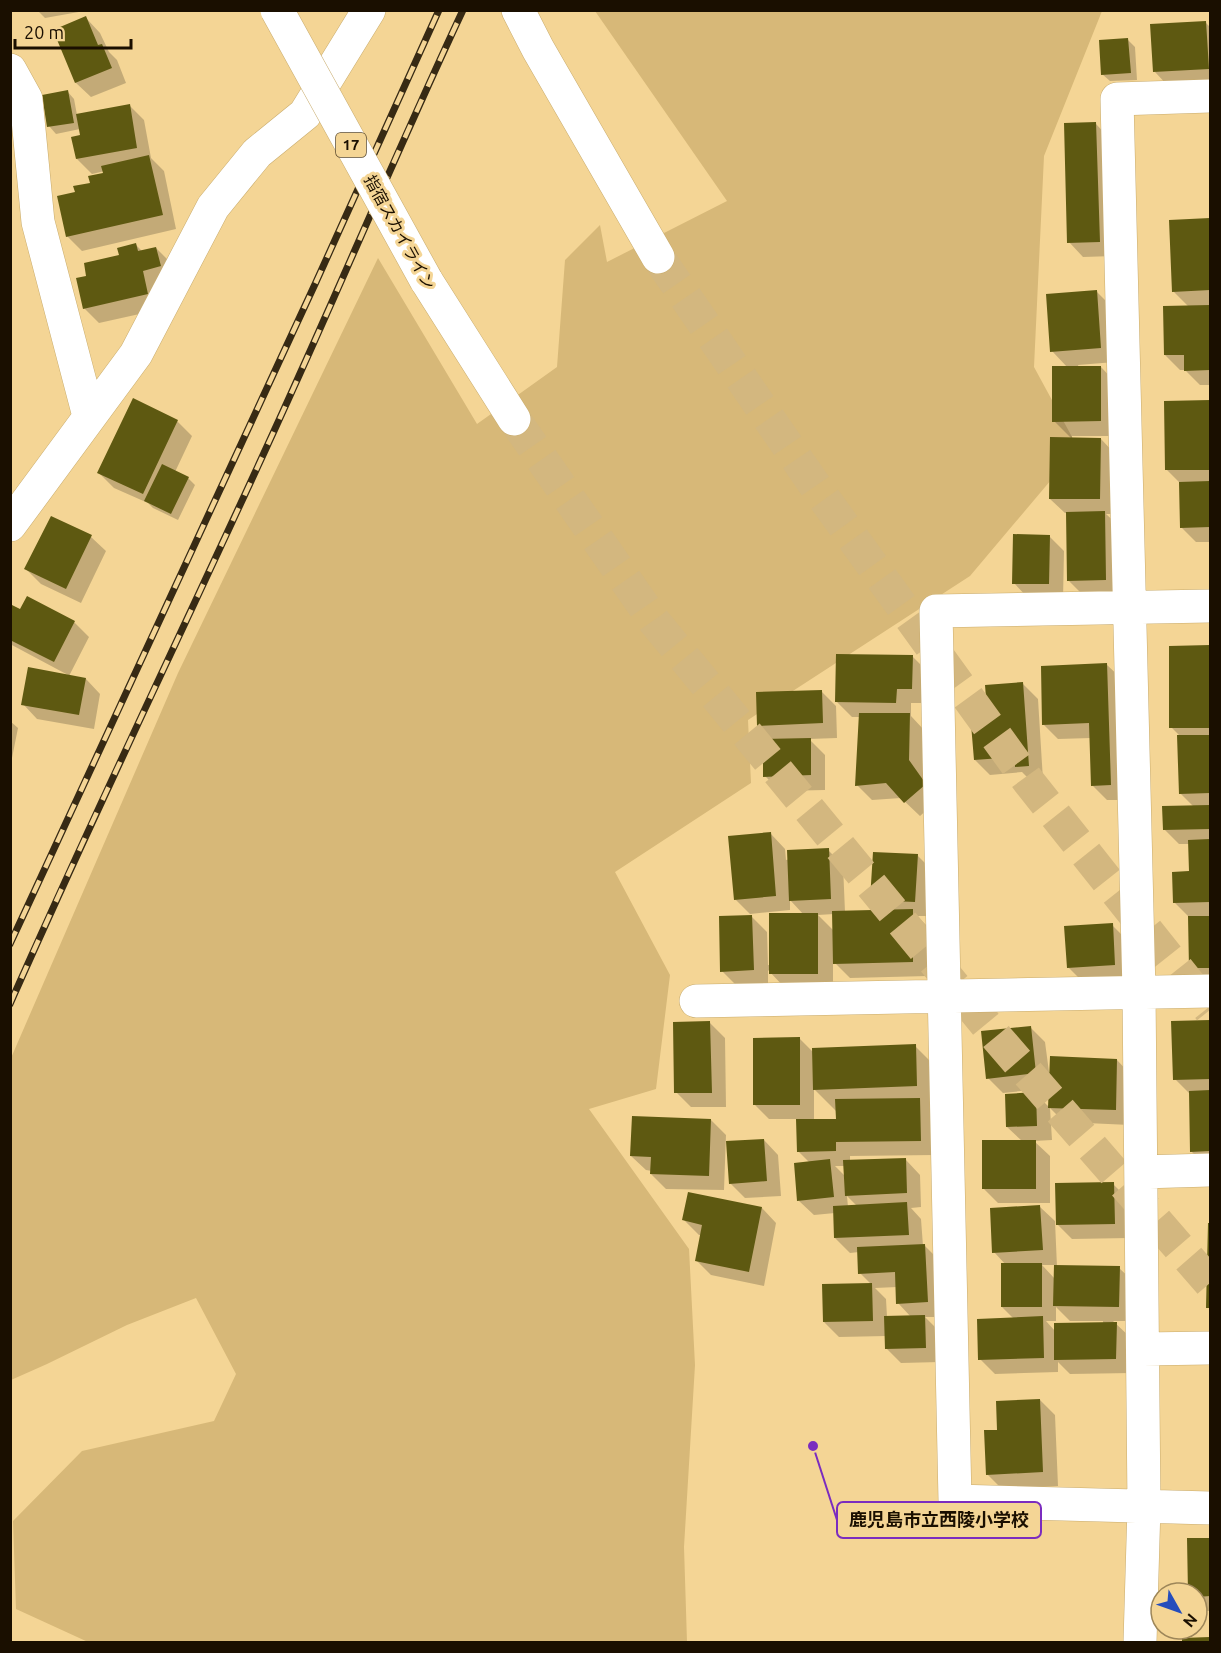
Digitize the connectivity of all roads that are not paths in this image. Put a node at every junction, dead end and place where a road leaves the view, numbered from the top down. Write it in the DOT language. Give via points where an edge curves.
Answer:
graph roads {
  1 [pos="277,10"];
  2 [pos="369,10"];
  3 [pos="519,10"];
  4 [pos="10,70"];
  5 [pos="1210,96"];
  6 [pos="658,257"];
  7 [pos="89,416"];
  8 [pos="514,419"];
  9 [pos="10,525"];
  10 [pos="1210,606"];
  11 [pos="1130,608"];
  12 [pos="1210,991"];
  13 [pos="1139,992"];
  14 [pos="945,996"];
  15 [pos="696,1001"];
  16 [pos="1210,1170"];
  17 [pos="1141,1172"];
  18 [pos="1210,1348"];
  19 [pos="1143,1349"];
  20 [pos="1144,1506"];
  21 [pos="1210,1508"];
  22 [pos="1140,1642"];
  1 -- 8 [label="main road, 指宿スカイライン / 17, bridge" via="426,280"];
  2 -- 7 [label="main road" via="305,114 257,153 213,207 136,354"];
  3 -- 6 [label="main road"];
  4 -- 7 [label="main road" via="26,99 38,222"];
  5 -- 11 [label="main road" via="1117,99"];
  7 -- 9 [label="main road"];
  10 -- 11 [label="main road"];
  11 -- 13 [label="main road"];
  11 -- 14 [label="main road" via="936,611"];
  12 -- 13 [label="main road"];
  13 -- 14 [label="main road"];
  13 -- 17 [label="main road"];
  14 -- 15 [label="main road"];
  14 -- 20 [label="main road" via="955,1501"];
  16 -- 17 [label="main road"];
  17 -- 19 [label="main road"];
  18 -- 19 [label="main road"];
  19 -- 20 [label="main road"];
  20 -- 21 [label="main road"];
  20 -- 22 [label="main road"];
}
